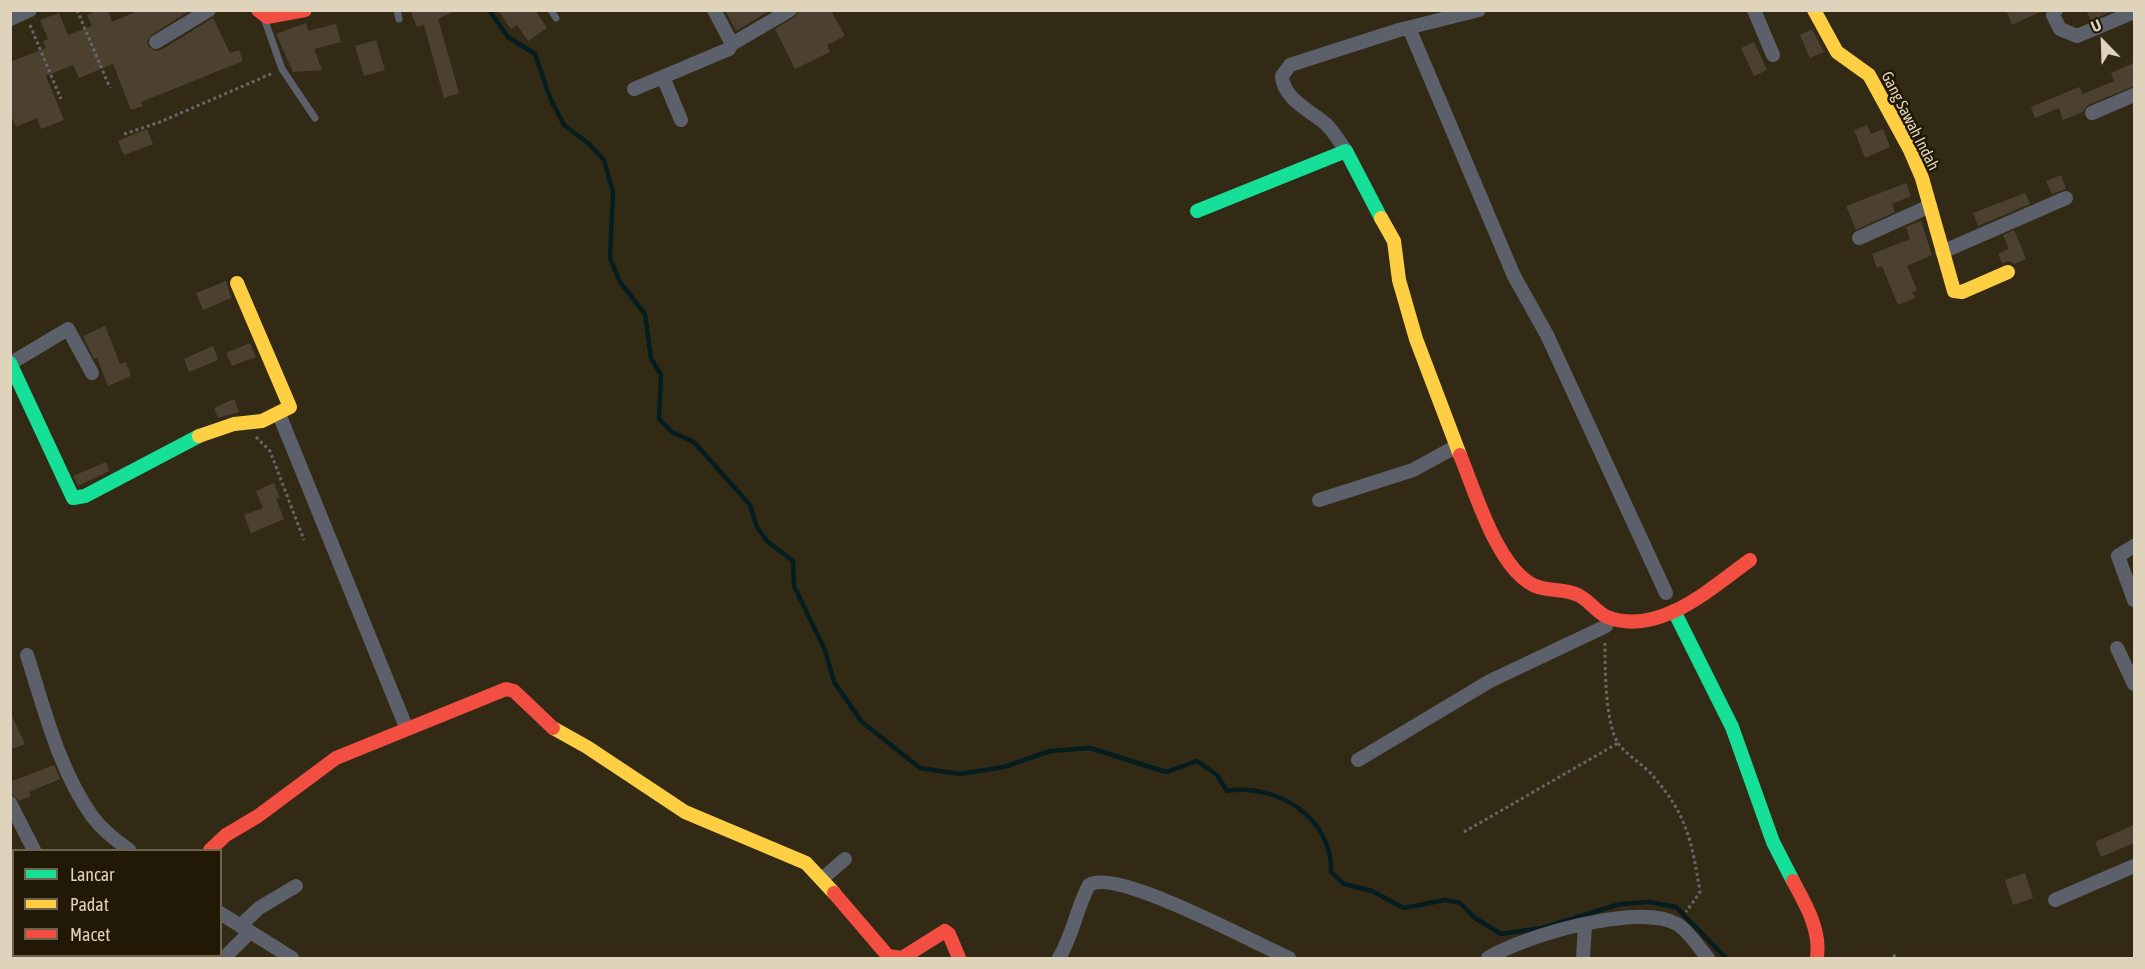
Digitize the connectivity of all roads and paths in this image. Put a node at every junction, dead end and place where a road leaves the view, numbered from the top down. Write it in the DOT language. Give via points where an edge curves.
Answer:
graph roads {
  1 [pos="77,10"];
  2 [pos="209,10"];
  3 [pos="305,10"];
  4 [pos="397,10"];
  5 [pos="550,10"];
  6 [pos="714,10"];
  7 [pos="790,10"];
  8 [pos="1479,10"];
  9 [pos="1754,10"];
  10 [pos="1814,10"];
  11 [pos="2056,10"];
  12 [pos="27,12"];
  13 [pos="2134,12"];
  14 [pos="260,13"];
  15 [pos="556,18"];
  16 [pos="10,19"];
  17 [pos="399,20"];
  18 [pos="1409,27"];
  19 [pos="156,42"];
  20 [pos="732,44"];
  21 [pos="1773,55"];
  22 [pos="282,69"];
  23 [pos="663,77"];
  24 [pos="110,88"];
  25 [pos="634,89"];
  26 [pos="2134,95"];
  27 [pos="61,99"];
  28 [pos="2092,113"];
  29 [pos="315,118"];
  30 [pos="681,120"];
  31 [pos="124,134"];
  32 [pos="1346,151"];
  33 [pos="2066,198"];
  34 [pos="1930,206"];
  35 [pos="1197,211"];
  36 [pos="1858,238"];
  37 [pos="1942,252"];
  38 [pos="2008,272"];
  39 [pos="237,284"];
  40 [pos="11,363"];
  41 [pos="92,373"];
  42 [pos="279,414"];
  43 [pos="251,424"];
  44 [pos="1455,447"];
  45 [pos="1319,500"];
  46 [pos="304,540"];
  47 [pos="2134,546"];
  48 [pos="1750,560"];
  49 [pos="1666,593"];
  50 [pos="2134,600"];
  51 [pos="1674,611"];
  52 [pos="1606,621"];
  53 [pos="2117,648"];
  54 [pos="27,655"];
  55 [pos="2134,684"];
  56 [pos="406,727"];
  57 [pos="1618,743"];
  58 [pos="1358,760"];
  59 [pos="10,803"];
  60 [pos="1464,832"];
  61 [pos="33,849"];
  62 [pos="128,849"];
  63 [pos="211,849"];
  64 [pos="845,859"];
  65 [pos="2134,866"];
  66 [pos="822,879"];
  67 [pos="296,886"];
  68 [pos="2055,900"];
  69 [pos="1690,907"];
  70 [pos="222,914"];
  71 [pos="1585,925"];
  72 [pos="245,929"];
  73 [pos="224,958"];
  74 [pos="292,958"];
  75 [pos="959,958"];
  76 [pos="1059,958"];
  77 [pos="1289,958"];
  78 [pos="1488,958"];
  79 [pos="1583,958"];
  80 [pos="1708,958"];
  81 [pos="1817,958"];
  1 -- 24 [label="path"];
  2 -- 19 [label="street"];
  3 -- 14 [label="street" via="272,17"];
  4 -- 17 [label="lane"];
  5 -- 15 [label="lane"];
  6 -- 20 [label="street"];
  7 -- 20 [label="street"];
  8 -- 18 [label="street"];
  9 -- 21 [label="street"];
  10 -- 34 [label="street, Gang Sawah Indah" via="1837,52 1870,77 1910,150"];
  11 -- 13 [label="street" via="2053,15 2060,29 2077,36"];
  12 -- 16 [label="street"];
  12 -- 27 [label="path"];
  14 -- 22 [label="lane"];
  18 -- 32 [label="street" via="1299,59 1286,70 1282,82 1293,99 1326,124"];
  18 -- 49 [label="street" via="1514,276 1547,335"];
  20 -- 23 [label="street" via="729,49"];
  22 -- 29 [label="lane"];
  22 -- 31 [label="path"];
  23 -- 25 [label="street"];
  23 -- 30 [label="street"];
  26 -- 28 [label="street"];
  32 -- 35 [label="street"];
  32 -- 44 [label="street" via="1394,241 1400,285"];
  33 -- 37 [label="street"];
  34 -- 36 [label="street"];
  34 -- 37 [label="street, Gang Sawah Indah"];
  37 -- 38 [label="street, Gang Sawah Indah" via="1954,291 1962,292"];
  39 -- 42 [label="street" via="290,405"];
  40 -- 41 [label="street" via="68,329"];
  40 -- 43 [label="street" via="73,498 85,496 204,434 234,424"];
  42 -- 43 [label="street"];
  42 -- 56 [label="street"];
  43 -- 46 [label="path" via="257,440 270,451"];
  44 -- 45 [label="street" via="1413,470"];
  44 -- 52 [label="street" via="1492,534 1525,580 1539,588 1578,595"];
  47 -- 50 [label="street" via="2118,556"];
  48 -- 51 [label="street"];
  51 -- 52 [label="street" via="1633,621"];
  51 -- 81 [label="street" via="1732,727 1773,842 1808,910 1819,942"];
  52 -- 57 [label="path" via="1608,704"];
  52 -- 58 [label="street" via="1481,686"];
  53 -- 55 [label="street"];
  54 -- 62 [label="street" via="72,779 92,816"];
  56 -- 63 [label="street" via="320,767 258,816 224,834"];
  56 -- 66 [label="street" via="509,689 546,724 685,812 801,860"];
  57 -- 60 [label="path"];
  57 -- 69 [label="path" via="1651,773 1677,805 1693,850 1700,892"];
  59 -- 61 [label="street"];
  64 -- 66 [label="street"];
  65 -- 68 [label="street"];
  66 -- 75 [label="street" via="888,956 902,958 945,932"];
  67 -- 72 [label="street" via="259,908"];
  70 -- 72 [label="street"];
  71 -- 78 [label="street" via="1508,946"];
  71 -- 79 [label="street"];
  71 -- 80 [label="street" via="1624,916 1665,920 1678,925"];
  72 -- 73 [label="street"];
  72 -- 74 [label="street"];
  76 -- 77 [label="street" via="1070,940 1074,919 1089,885 1103,882 1141,889"];
}
